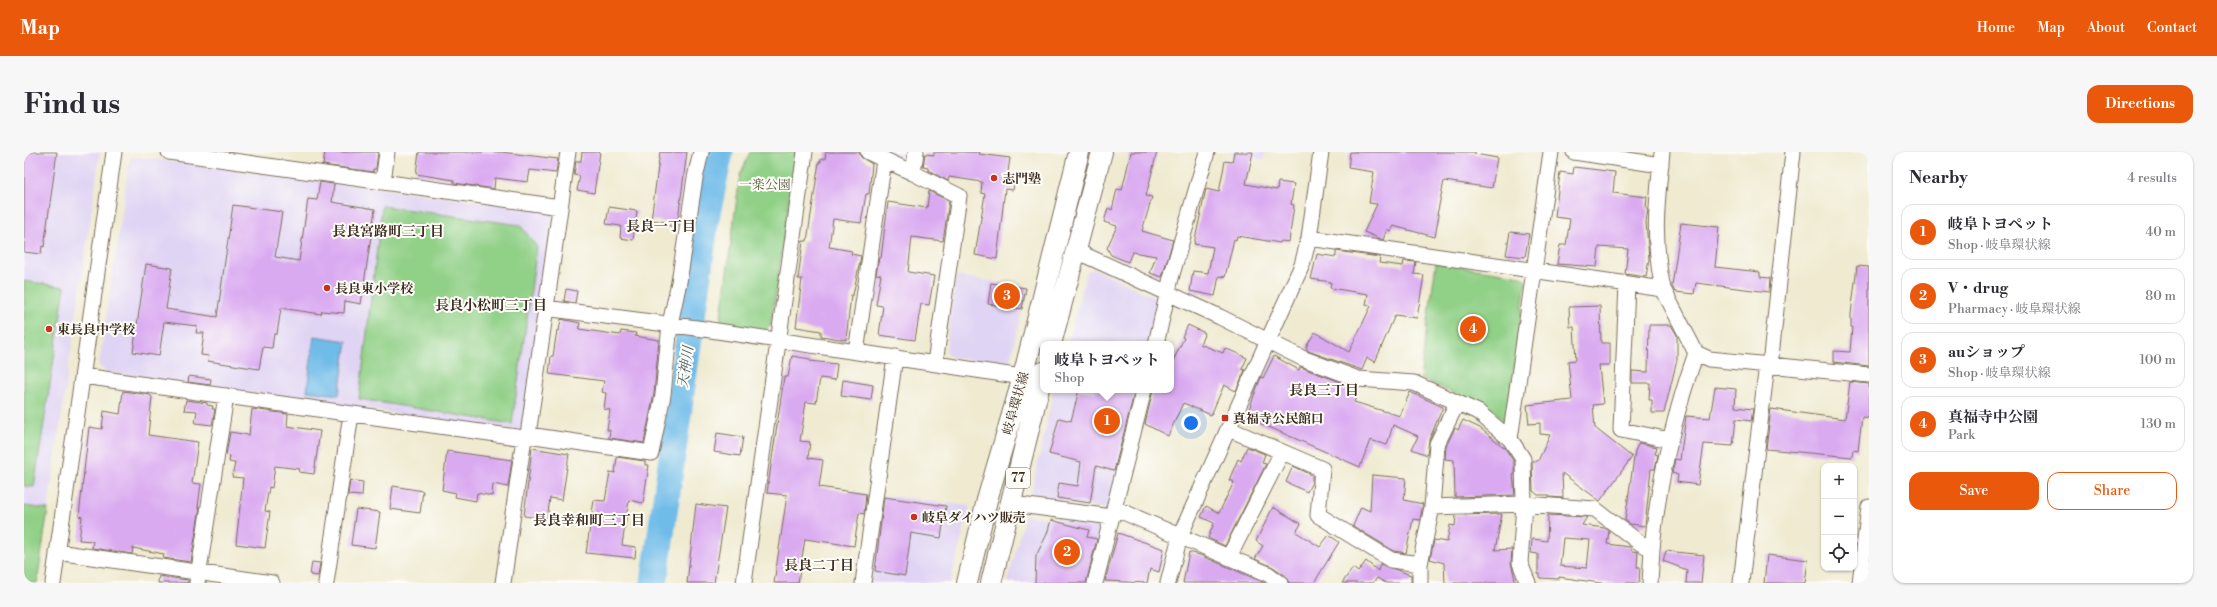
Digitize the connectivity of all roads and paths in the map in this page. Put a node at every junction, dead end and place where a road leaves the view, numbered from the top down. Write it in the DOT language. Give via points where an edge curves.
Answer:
graph roads {
  1 [pos="114,152"];
  2 [pos="169,152"];
  3 [pos="387,152"];
  4 [pos="568,152"];
  5 [pos="701,152"];
  6 [pos="805,152"];
  7 [pos="868,152"];
  8 [pos="916,152"];
  9 [pos="1079,152"];
  10 [pos="1102,152"];
  11 [pos="1208,152"];
  12 [pos="1321,152"];
  13 [pos="1551,152"];
  14 [pos="1574,152"];
  15 [pos="1793,152"];
  16 [pos="257,158"];
  17 [pos="1662,158"];
  18 [pos="884,160"];
  19 [pos="912,173"];
  20 [pos="383,182"];
  21 [pos="560,207"];
  22 [pos="1309,238"];
  23 [pos="1076,251"];
  24 [pos="1535,270"];
  25 [pos="1627,284"];
  26 [pos="1664,289"];
  27 [pos="1168,293"];
  28 [pos="545,308"];
  29 [pos="674,325"];
  30 [pos="779,340"];
  31 [pos="1052,341"];
  32 [pos="1157,341"];
  33 [pos="1268,342"];
  34 [pos="856,352"];
  35 [pos="1696,353"];
  36 [pos="895,358"];
  37 [pos="935,363"];
  38 [pos="1767,364"];
  39 [pos="1869,375"];
  40 [pos="83,376"];
  41 [pos="1023,377"];
  42 [pos="1040,385"];
  43 [pos="1143,393"];
  44 [pos="226,396"];
  45 [pos="1457,403"];
  46 [pos="351,414"];
  47 [pos="1228,429"];
  48 [pos="526,437"];
  49 [pos="1510,439"];
  50 [pos="1670,440"];
  51 [pos="1282,452"];
  52 [pos="1012,504"];
  53 [pos="1524,504"];
  54 [pos="1432,507"];
  55 [pos="1869,507"];
  56 [pos="1113,513"];
  57 [pos="1180,536"];
  58 [pos="1652,549"];
  59 [pos="57,552"];
  60 [pos="1229,557"];
  61 [pos="1420,564"];
  62 [pos="198,578"];
  63 [pos="53,583"];
  64 [pos="272,583"];
  65 [pos="326,583"];
  66 [pos="503,583"];
  67 [pos="744,583"];
  68 [pos="862,583"];
  69 [pos="966,583"];
  70 [pos="991,583"];
  71 [pos="1095,583"];
  72 [pos="1168,583"];
  73 [pos="1280,583"];
  74 [pos="1420,583"];
  75 [pos="1528,583"];
  76 [pos="1650,583"];
  77 [pos="1742,583"];
  78 [pos="1860,583"];
  1 -- 40 [label="street"];
  2 -- 16 [label="street"];
  3 -- 20 [label="street"];
  4 -- 21 [label="street"];
  5 -- 29 [label="street"];
  6 -- 30 [label="street"];
  7 -- 18 [label="street"];
  8 -- 19 [label="street"];
  9 -- 41 [label="main road, 岐阜環状線 / 77"];
  10 -- 23 [label="main road"];
  11 -- 27 [label="street"];
  12 -- 22 [label="street"];
  13 -- 24 [label="street"];
  14 -- 17 [label="street"];
  15 -- 38 [label="street" via="1770,356"];
  16 -- 20 [label="street"];
  17 -- 26 [label="street" via="1655,216 1658,264"];
  18 -- 19 [label="street"];
  18 -- 34 [label="street"];
  19 -- 37 [label="street" via="959,196"];
  20 -- 21 [label="street"];
  21 -- 28 [label="street"];
  22 -- 24 [label="street"];
  22 -- 33 [label="street" via="1302,265"];
  23 -- 27 [label="street"];
  23 -- 31 [label="main road"];
  24 -- 25 [label="street"];
  24 -- 49 [label="street"];
  25 -- 26 [label="street"];
  25 -- 50 [label="street" via="1621,430"];
  26 -- 35 [label="street"];
  27 -- 32 [label="street"];
  27 -- 33 [label="street"];
  28 -- 29 [label="street"];
  28 -- 48 [label="street"];
  29 -- 30 [label="street"];
  29 -- 48 [label="street" via="651,453"];
  30 -- 34 [label="street"];
  30 -- 67 [label="street"];
  33 -- 45 [label="street" via="1358,379 1414,383"];
  33 -- 47 [label="street"];
  34 -- 36 [label="street"];
  35 -- 38 [label="street" via="1709,359"];
  35 -- 50 [label="street"];
  36 -- 37 [label="street"];
  36 -- 68 [label="street"];
  37 -- 41 [label="street"];
  38 -- 39 [label="street"];
  38 -- 77 [label="street"];
  40 -- 44 [label="street"];
  40 -- 59 [label="street"];
  41 -- 69 [label="main road, 岐阜環状線 / 77"];
  42 -- 52 [label="main road, 岐阜環状線 / 77"];
  43 -- 56 [label="street"];
  44 -- 46 [label="street"];
  44 -- 62 [label="street"];
  45 -- 49 [label="street" via="1478,412"];
  45 -- 54 [label="street" via="1437,444"];
  46 -- 48 [label="street"];
  46 -- 65 [label="street"];
  47 -- 51 [label="street"];
  47 -- 57 [label="street"];
  48 -- 66 [label="street"];
  49 -- 53 [label="street" via="1523,459"];
  50 -- 58 [label="street" via="1656,505"];
  51 -- 60 [label="street"];
  51 -- 61 [label="street" via="1322,469 1318,515 1391,560"];
  52 -- 56 [label="street"];
  52 -- 70 [label="main road, 岐阜環状線 / 77"];
  53 -- 54 [label="street"];
  53 -- 58 [label="street" via="1595,509 1640,544"];
  53 -- 75 [label="street" via="1520,563"];
  54 -- 61 [label="street"];
  55 -- 78 [label="street"];
  56 -- 57 [label="street"];
  56 -- 71 [label="street"];
  57 -- 60 [label="street"];
  57 -- 72 [label="street"];
  58 -- 76 [label="street"];
  59 -- 62 [label="street"];
  59 -- 63 [label="street"];
  60 -- 73 [label="street" via="1268,574"];
  61 -- 74 [label="street"];
  62 -- 64 [label="street"];
}
